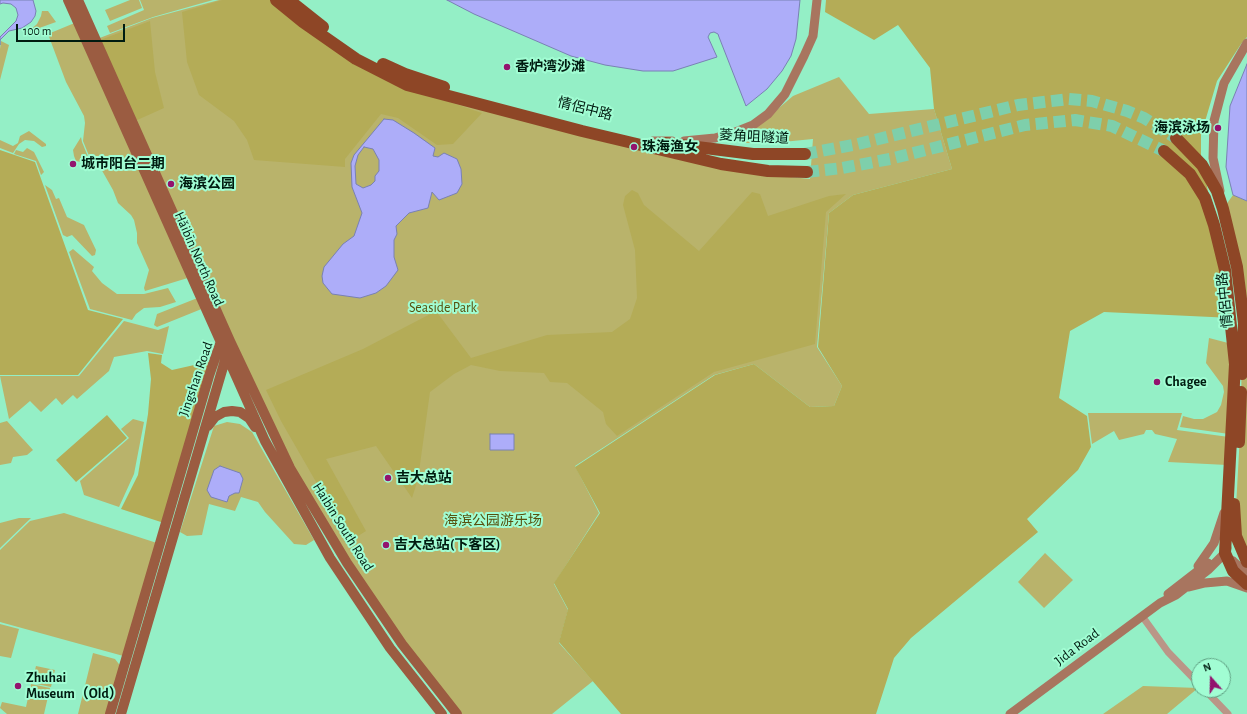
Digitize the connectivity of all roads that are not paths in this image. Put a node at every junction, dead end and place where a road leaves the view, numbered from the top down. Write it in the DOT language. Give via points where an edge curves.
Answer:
graph roads {
  1 [pos="68,0"];
  2 [pos="78,0"];
  3 [pos="276,0"];
  4 [pos="289,0"];
  5 [pos="817,0"];
  6 [pos="1247,43"];
  7 [pos="1176,138"];
  8 [pos="656,145"];
  9 [pos="1164,151"];
  10 [pos="805,154"];
  11 [pos="807,172"];
  12 [pos="1223,209"];
  13 [pos="225,341"];
  14 [pos="227,353"];
  15 [pos="203,433"];
  16 [pos="265,441"];
  17 [pos="1227,504"];
  18 [pos="1234,517"];
  19 [pos="1224,556"];
  20 [pos="1247,562"];
  21 [pos="1247,574"];
  22 [pos="1186,578"];
  23 [pos="1247,584"];
  24 [pos="1184,588"];
  25 [pos="1247,588"];
  26 [pos="1160,602"];
  27 [pos="1142,616"];
  28 [pos="1191,676"];
  29 [pos="1213,698"];
  30 [pos="110,714"];
  31 [pos="121,714"];
  32 [pos="442,714"];
  33 [pos="457,714"];
  34 [pos="1010,714"];
  35 [pos="1228,714"];
  1 -- 13 [label="main road, Hǎibīn North Road"];
  2 -- 13 [label="main road, Hǎibīn North Road"];
  3 -- 8 [label="highway, 情侶中路" via="356,59 407,85 582,131"];
  4 -- 8 [label="highway, 情侶中路" via="353,48 405,74"];
  5 -- 8 [label="main road, 情侶中路" via="813,36 785,94 768,114 743,129 715,138"];
  6 -- 12 [label="main road, 情侶中路" via="1224,83 1214,121 1213,158"];
  7 -- 12 [label="highway" via="1202,166 1217,191"];
  8 -- 10 [label="highway, 菱角咀隧道" via="747,154"];
  8 -- 11 [label="highway, 菱角咀隧道" via="749,169"];
  9 -- 17 [label="highway, 情侶中路" via="1190,174 1200,189 1208,206 1225,270 1235,364"];
  12 -- 18 [label="highway, 情侶中路" via="1237,267 1244,323"];
  13 -- 14 [label="main road, Jingshan Road"];
  13 -- 30 [label="main road, Jingshan Road" via="208,376"];
  13 -- 33 [label="main road, Haibin South Road" via="290,468 347,563 402,644"];
  14 -- 15 [label="main road, Jingshan Road"];
  14 -- 16 [label="main road, Haibin South Road"];
  15 -- 16 [label="main road" via="215,417 224,412 240,412 249,418"];
  15 -- 31 [label="main road, Jingshan Road"];
  16 -- 32 [label="main road, Haibin South Road" via="330,558 390,648"];
  17 -- 19 [label="highway, 情侶中路"];
  17 -- 22 [label="main road" via="1218,534 1208,553"];
  18 -- 19 [label="main road"];
  18 -- 20 [label="highway, 情侶中路" via="1236,536"];
  19 -- 21 [label="main road"];
  19 -- 22 [label="main road" via="1204,565"];
  19 -- 23 [label="highway" via="1233,571"];
  19 -- 24 [label="main road"];
  22 -- 26 [label="main road, Jida Road"];
  24 -- 25 [label="main road" via="1216,581 1227,581"];
  24 -- 26 [label="main road, Jida Road"];
  26 -- 27 [label="main road, Jida Road"];
  27 -- 28 [label="street" via="1168,652"];
  27 -- 34 [label="main road, Jida Road"];
  29 -- 35 [label="street"];
}
